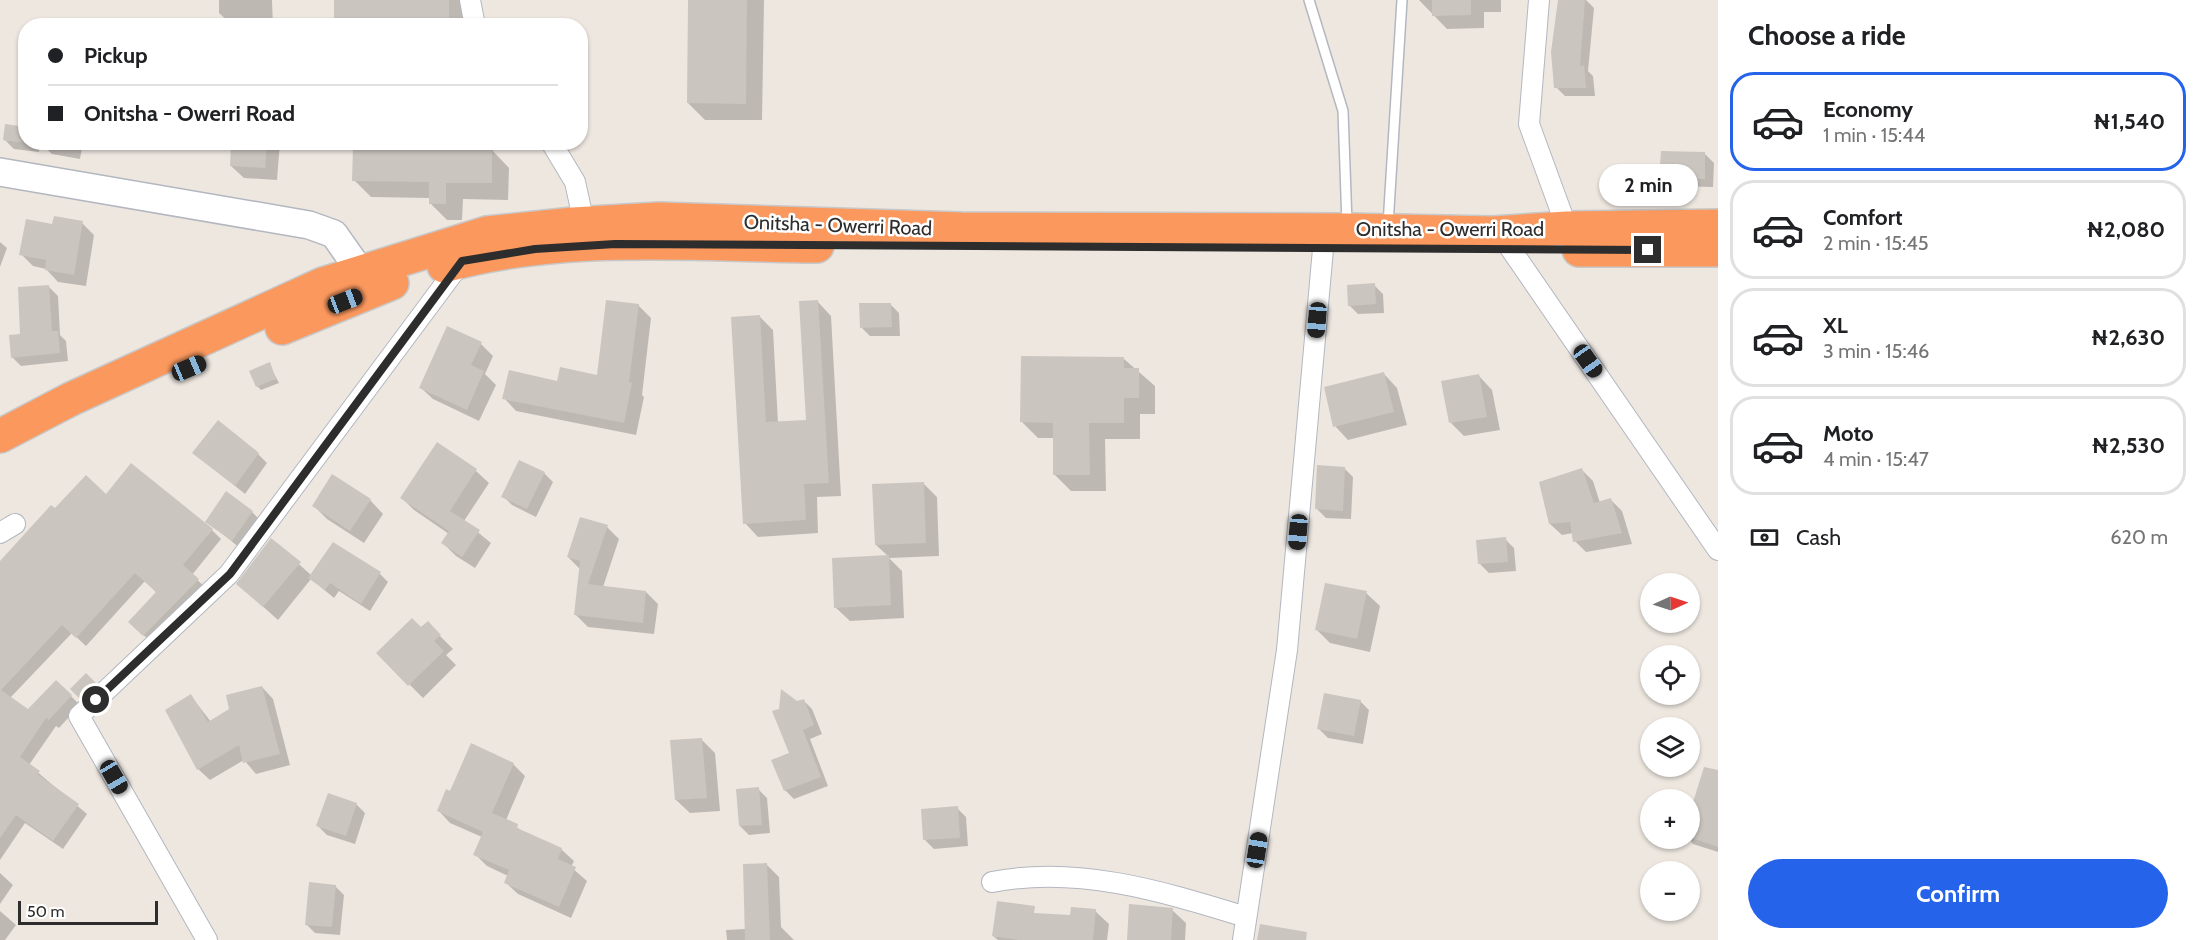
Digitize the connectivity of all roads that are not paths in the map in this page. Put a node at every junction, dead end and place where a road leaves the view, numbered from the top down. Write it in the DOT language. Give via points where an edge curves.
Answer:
graph roads {
  1 [pos="470,0"];
  2 [pos="1309,0"];
  3 [pos="1402,0"];
  4 [pos="1539,0"];
  5 [pos="473,18"];
  6 [pos="557,150"];
  7 [pos="0,172"];
  8 [pos="584,223"];
  9 [pos="1718,226"];
  10 [pos="1567,228"];
  11 [pos="1388,231"];
  12 [pos="1335,239"];
  13 [pos="1510,248"];
  14 [pos="1718,250"];
  15 [pos="462,261"];
  16 [pos="360,271"];
  17 [pos="0,436"];
  18 [pos="0,459"];
  19 [pos="1718,550"];
  20 [pos="992,882"];
  21 [pos="1246,917"];
  22 [pos="207,940"];
  23 [pos="1243,940"];
  1 -- 5 [label="street"];
  2 -- 12 [label="lane" via="1343,111"];
  3 -- 11 [label="lane"];
  4 -- 10 [label="street" via="1529,124"];
  6 -- 8 [label="street" via="575,182"];
  7 -- 16 [label="street" via="309,225 334,234"];
  8 -- 12 [label="highway, Onitsha - Owerri Road" via="659,219"];
  8 -- 16 [label="highway, Onitsha - Owerri Road" via="487,233"];
  9 -- 10 [label="highway, Onitsha - Owerri Road"];
  10 -- 11 [label="highway, Onitsha - Owerri Road" via="1493,233"];
  11 -- 12 [label="highway, Onitsha - Owerri Road"];
  12 -- 13 [label="highway, Onitsha - Owerri Road"];
  12 -- 15 [label="highway, Onitsha - Owerri Road" via="615,244 535,249"];
  12 -- 21 [label="street" via="1287,650"];
  13 -- 14 [label="highway, Onitsha - Owerri Road"];
  13 -- 19 [label="street"];
  15 -- 18 [label="highway, Onitsha - Owerri Road" via="327,308 189,368"];
  15 -- 22 [label="street" via="230,574 79,716"];
  16 -- 17 [label="highway, Onitsha - Owerri Road" via="323,284 71,399"];
  20 -- 21 [label="street" via="1017,877 1074,877 1157,890"];
  21 -- 23 [label="street"];
}
